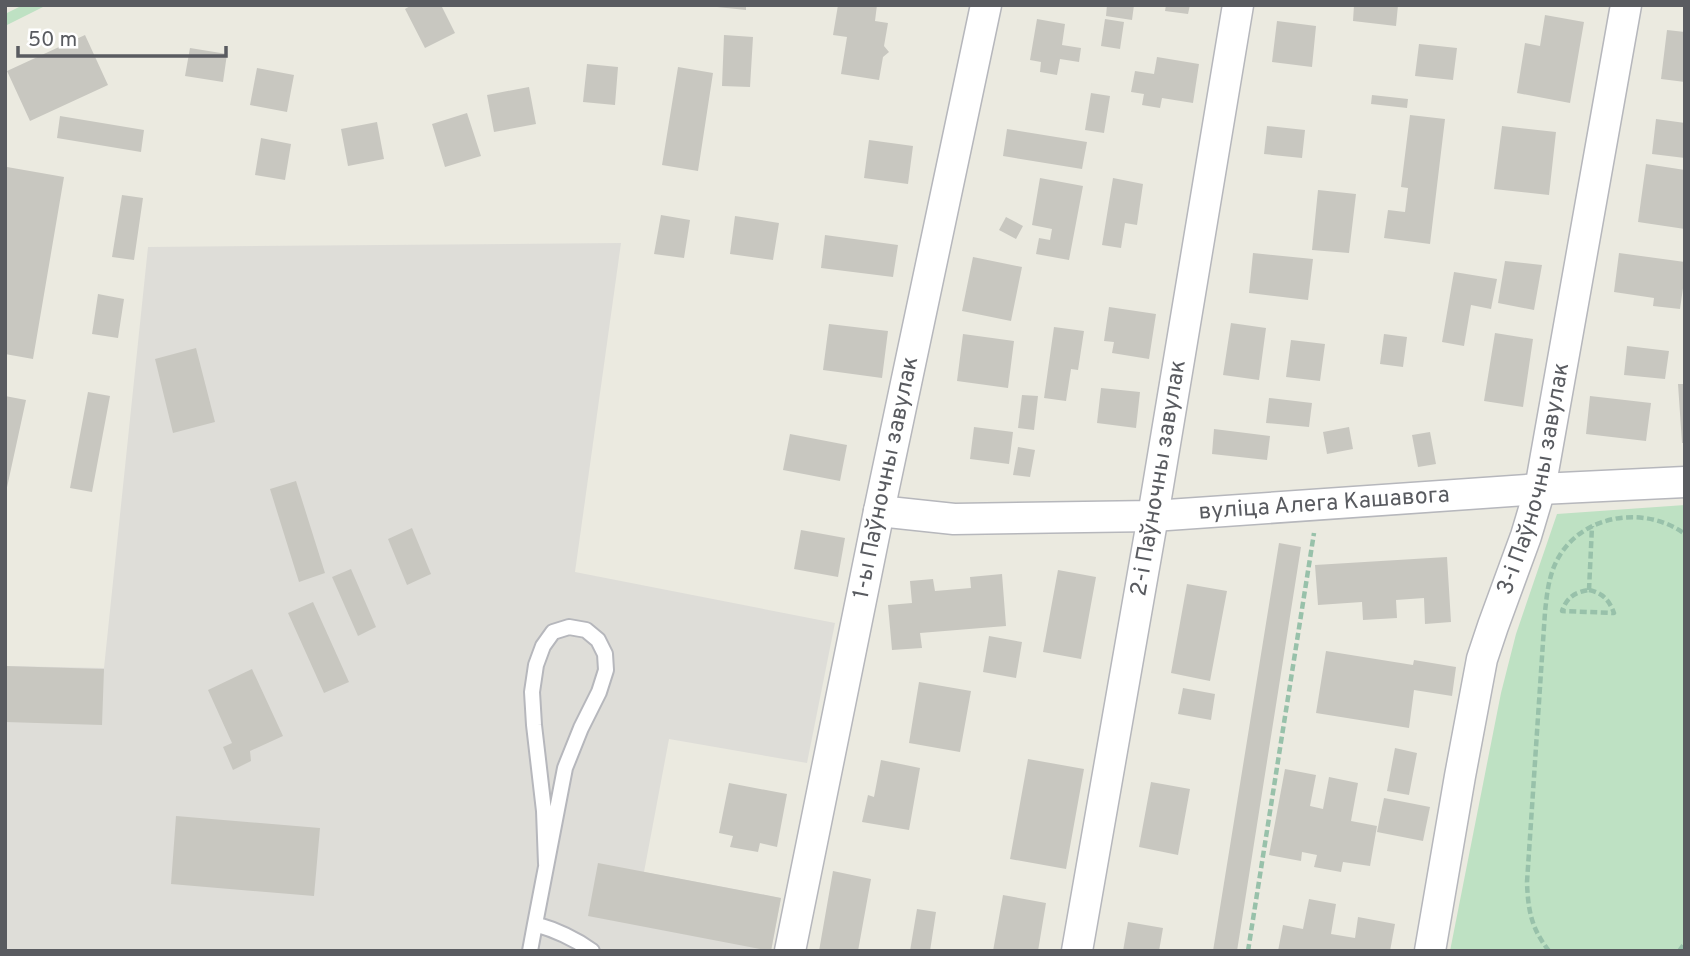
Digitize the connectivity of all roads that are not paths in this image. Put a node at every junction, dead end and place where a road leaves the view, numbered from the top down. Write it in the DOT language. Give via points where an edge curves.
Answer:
graph roads {
  1 [pos="986,5"];
  2 [pos="1238,5"];
  3 [pos="1626,5"];
  4 [pos="1685,482"];
  5 [pos="1540,489"];
  6 [pos="880,511"];
  7 [pos="1153,516"];
  8 [pos="546,864"];
  9 [pos="535,924"];
  10 [pos="530,951"];
  11 [pos="592,951"];
  12 [pos="790,951"];
  13 [pos="1077,951"];
  14 [pos="1430,951"];
  1 -- 6 [label="street, 1-ы Паўночны завулак"];
  2 -- 7 [label="street, 2-і Паўночны завулак"];
  3 -- 5 [label="street, 3-і Паўночны завулак"];
  4 -- 5 [label="street, вуліца Алега Кашавога"];
  5 -- 7 [label="street, вуліца Алега Кашавога"];
  5 -- 14 [label="street, 3-і Паўночны завулак" via="1482,659"];
  6 -- 7 [label="street, вуліца Алега Кашавога" via="954,519"];
  6 -- 12 [label="street, 1-ы Паўночны завулак"];
  7 -- 13 [label="street, 2-і Паўночны завулак"];
  8 -- 8 [label="lane" via="565,768 606,670 598,640 586,630 569,627 553,632 543,646 532,692"];
  8 -- 9 [label="lane"];
  9 -- 10 [label="lane"];
  9 -- 11 [label="lane" via="556,930"];
}
